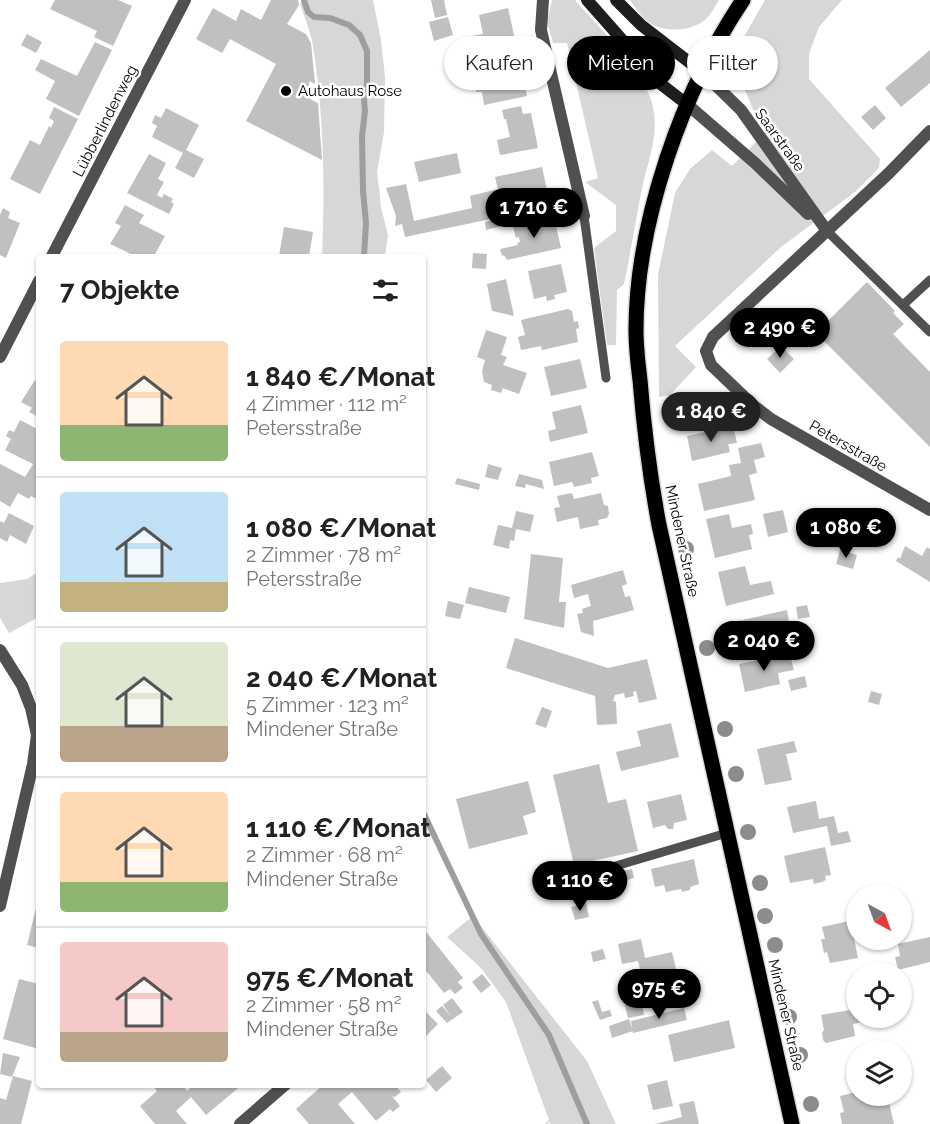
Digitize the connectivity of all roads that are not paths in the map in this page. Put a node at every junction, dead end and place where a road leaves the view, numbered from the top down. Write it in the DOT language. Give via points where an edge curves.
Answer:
graph roads {
  1 [pos="543,0"];
  2 [pos="587,0"];
  3 [pos="616,0"];
  4 [pos="743,0"];
  5 [pos="181,1"];
  6 [pos="722,36"];
  7 [pos="687,60"];
  8 [pos="694,90"];
  9 [pos="720,90"];
  10 [pos="688,105"];
  11 [pos="930,132"];
  12 [pos="584,216"];
  13 [pos="826,231"];
  14 [pos="53,254"];
  15 [pos="930,280"];
  16 [pos="36,287"];
  17 [pos="903,305"];
  18 [pos="930,332"];
  19 [pos="0,357"];
  20 [pos="606,378"];
  21 [pos="930,510"];
  22 [pos="0,650"];
  23 [pos="36,730"];
  24 [pos="36,765"];
  25 [pos="727,833"];
  26 [pos="565,881"];
  27 [pos="0,906"];
  28 [pos="281,1088"];
  29 [pos="240,1124"];
  30 [pos="792,1124"];
  1 -- 12 [label="street" via="541,30"];
  2 -- 10 [label="street" via="662,85"];
  3 -- 7 [label="street"];
  4 -- 6 [label="main road, Mindener Straße"];
  5 -- 14 [label="street, Lübberlindenweg"];
  8 -- 10 [label="main road, Mindener Straße"];
  9 -- 13 [label="street, Saarstraße" via="741,110"];
  10 -- 13 [label="street, Saarstraße"];
  10 -- 25 [label="main road, Mindener Straße" via="660,180 644,243 636,331 651,484"];
  11 -- 13 [label="street"];
  12 -- 20 [label="lane"];
  13 -- 17 [label="lane"];
  13 -- 21 [label="street, Petersstraße" via="713,337 706,351 711,365 771,419"];
  15 -- 17 [label="lane"];
  16 -- 19 [label="street"];
  17 -- 18 [label="lane"];
  22 -- 23 [label="street" via="22,685"];
  24 -- 27 [label="street"];
  25 -- 26 [label="lane"];
  25 -- 30 [label="main road, Mindener Straße"];
  28 -- 29 [label="street"];
}
